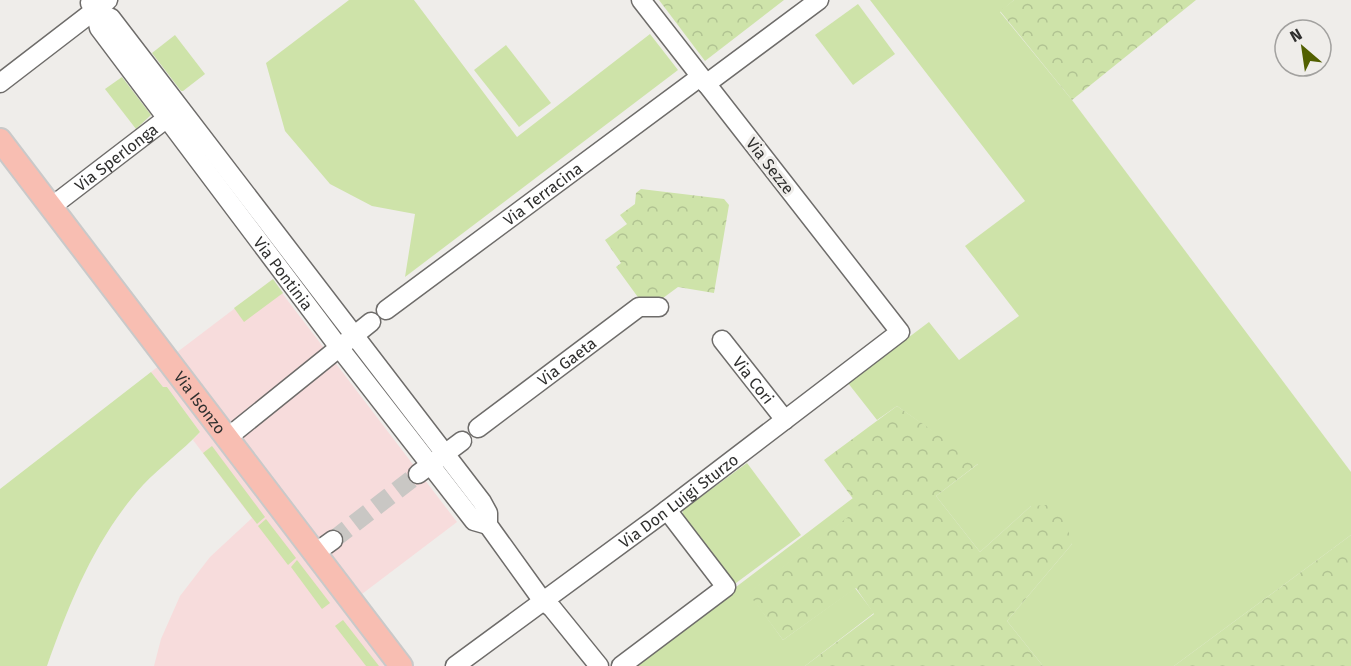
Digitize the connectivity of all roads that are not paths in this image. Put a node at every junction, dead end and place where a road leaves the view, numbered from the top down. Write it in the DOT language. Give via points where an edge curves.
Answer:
graph roads {
  1 [pos="641,0"];
  2 [pos="819,0"];
  3 [pos="97,3"];
  4 [pos="703,81"];
  5 [pos="0,83"];
  6 [pos="181,107"];
  7 [pos="166,118"];
  8 [pos="4,155"];
  9 [pos="51,207"];
  10 [pos="659,307"];
  11 [pos="386,310"];
  12 [pos="371,322"];
  13 [pos="900,332"];
  14 [pos="354,334"];
  15 [pos="722,340"];
  16 [pos="338,346"];
  17 [pos="785,420"];
  18 [pos="478,428"];
  19 [pos="227,438"];
  20 [pos="462,441"];
  21 [pos="446,453"];
  22 [pos="424,470"];
  23 [pos="668,510"];
  24 [pos="488,525"];
  25 [pos="333,540"];
  26 [pos="315,553"];
  27 [pos="542,600"];
  28 [pos="401,666"];
  29 [pos="455,666"];
  30 [pos="599,666"];
  31 [pos="621,666"];
  1 -- 4 [label="street, Via Sezze"];
  2 -- 4 [label="street, Via Terracina"];
  3 -- 5 [label="street"];
  3 -- 6 [label="street, Via Pontinia"];
  3 -- 7 [label="street, Via Pontinia" via="99,28"];
  4 -- 11 [label="street, Via Terracina"];
  4 -- 13 [label="street, Via Sezze"];
  6 -- 7 [label="street, Via Sperlonga"];
  6 -- 14 [label="street, Via Pontinia"];
  7 -- 9 [label="street, Via Sperlonga"];
  7 -- 16 [label="street, Via Pontinia"];
  8 -- 9 [label="main road, Via Isonzo"];
  9 -- 19 [label="main road, Via Isonzo"];
  10 -- 18 [label="street, Via Gaeta" via="639,307"];
  12 -- 14 [label="street"];
  13 -- 17 [label="street, Via Don Luigi Sturzo"];
  14 -- 16 [label="street"];
  14 -- 21 [label="street, Via Pontinia"];
  15 -- 17 [label="street, Via Cori"];
  16 -- 19 [label="street"];
  16 -- 22 [label="street, Via Pontinia"];
  17 -- 23 [label="street, Via Don Luigi Sturzo"];
  19 -- 26 [label="main road, Via Isonzo"];
  20 -- 21 [label="street"];
  21 -- 22 [label="street"];
  21 -- 24 [label="street, Via Pontinia" via="482,502 488,513"];
  22 -- 24 [label="street, Via Pontinia" via="474,520"];
  23 -- 27 [label="street, Via Don Luigi Sturzo"];
  23 -- 31 [label="street" via="726,587"];
  24 -- 27 [label="street, Via Pontinia"];
  25 -- 26 [label="street"];
  26 -- 28 [label="main road, Via Isonzo"];
  27 -- 29 [label="street, Via Don Luigi Sturzo"];
  27 -- 30 [label="street, Via Pontinia"];
}
